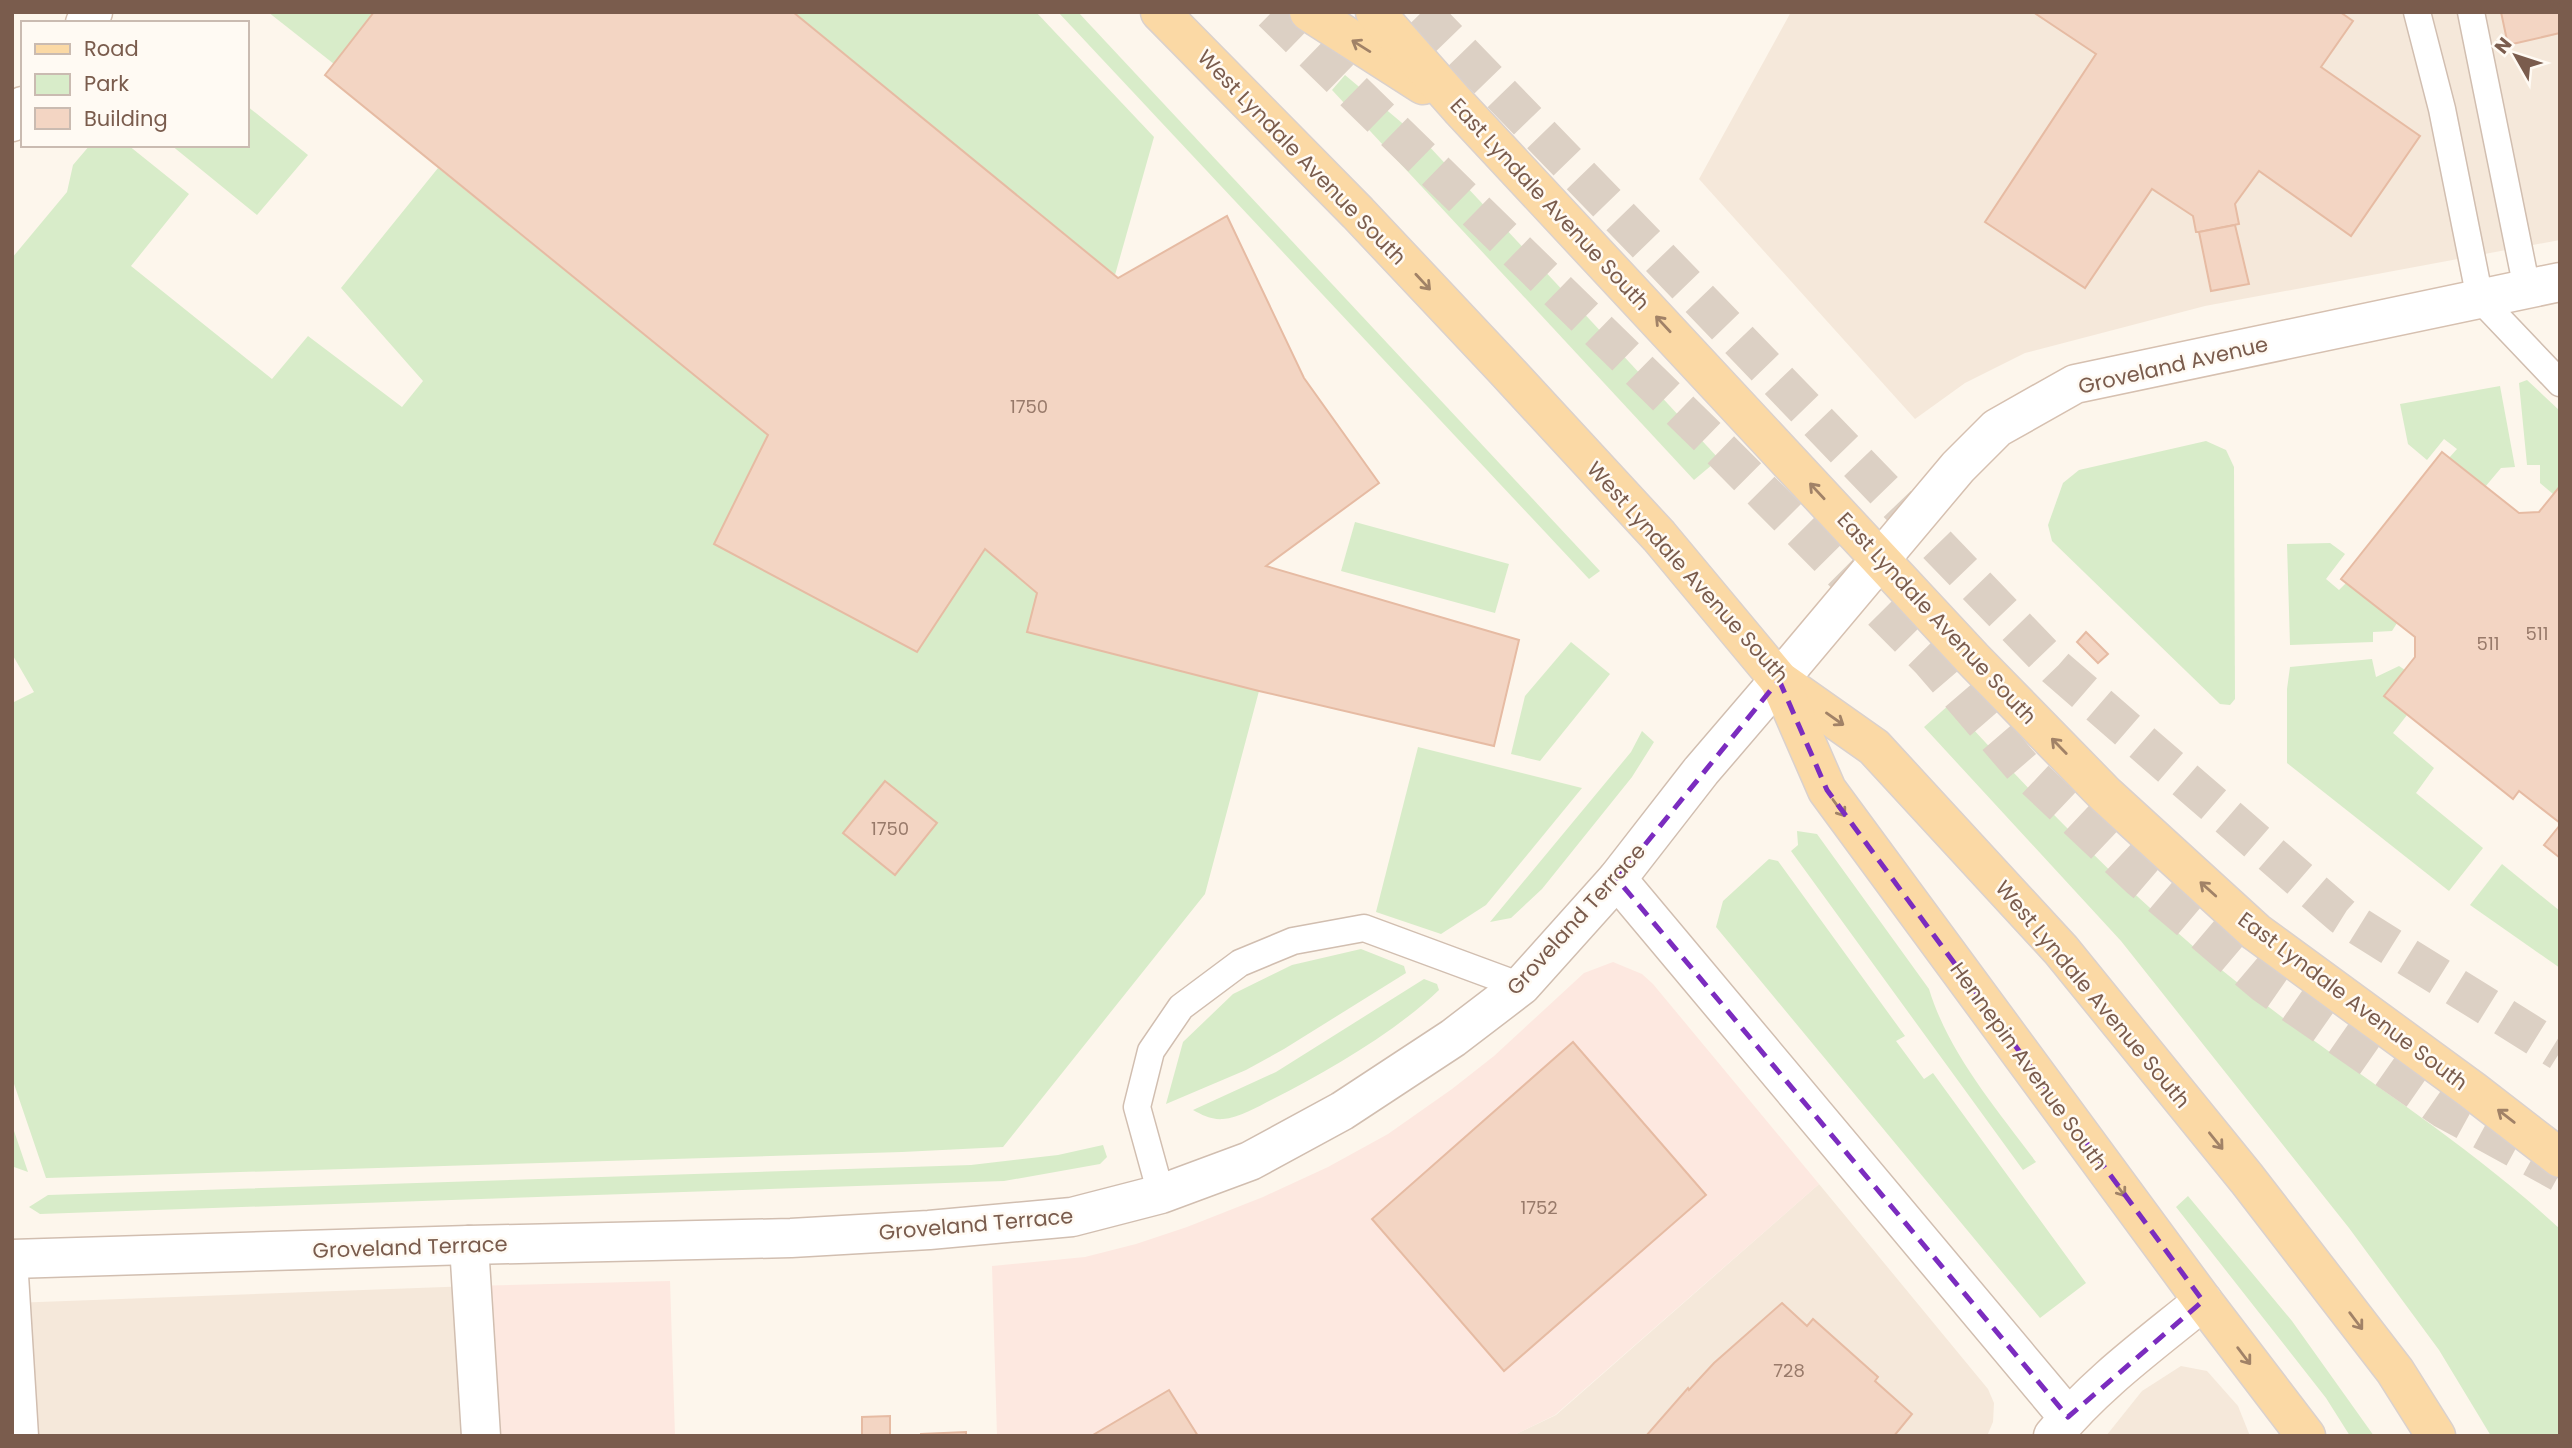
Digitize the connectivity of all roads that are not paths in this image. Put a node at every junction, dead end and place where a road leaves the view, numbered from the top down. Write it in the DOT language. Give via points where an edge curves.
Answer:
graph roads {
  1 [pos="1160,12"];
  2 [pos="1309,12"];
  3 [pos="1376,12"];
  4 [pos="2417,12"];
  5 [pos="2471,12"];
  6 [pos="1460,108"];
  7 [pos="2543,285"];
  8 [pos="2480,299"];
  9 [pos="2560,383"];
  10 [pos="1881,559"];
  11 [pos="1779,680"];
  12 [pos="1617,878"];
  13 [pos="1521,986"];
  14 [pos="2560,1158"];
  15 [pos="1161,1194"];
  16 [pos="469,1245"];
  17 [pos="13,1259"];
  18 [pos="2203,1301"];
  19 [pos="2061,1426"];
  20 [pos="24,1436"];
  21 [pos="481,1436"];
  22 [pos="2306,1436"];
  23 [pos="2436,1436"];
  1 -- 11 [label="main road, West Lyndale Avenue South, one-way" via="1358,213 1659,536"];
  6 -- 2 [label="main road, one-way"];
  3 -- 6 [label="main road, East Lyndale Avenue South"];
  4 -- 8 [label="lane" via="2442,109"];
  5 -- 7 [label="lane"];
  10 -- 6 [label="main road, East Lyndale Avenue South, one-way"];
  7 -- 8 [label="street, Groveland Avenue"];
  8 -- 9 [label="lane"];
  8 -- 10 [label="street, Groveland Avenue" via="2075,384 1997,428"];
  10 -- 11 [label="street, Groveland Avenue"];
  14 -- 10 [label="main road, East Lyndale Avenue South, one-way" via="2256,932 2106,795"];
  11 -- 12 [label="street, Groveland Terrace"];
  11 -- 18 [label="main road, Hennepin Avenue South, one-way" via="1826,790"];
  11 -- 23 [label="main road, West Lyndale Avenue South, one-way" via="1874,747 2061,950 2247,1179 2395,1371"];
  12 -- 13 [label="street, Groveland Terrace"];
  12 -- 19 [label="street"];
  13 -- 15 [label="street, Groveland Terrace" via="1453,1038 1342,1111 1250,1161"];
  13 -- 15 [label="lane" via="1364,928 1293,941 1240,963 1181,1007 1151,1051 1137,1107"];
  15 -- 16 [label="street, Groveland Terrace" via="1072,1217 929,1230"];
  16 -- 17 [label="street, Groveland Terrace"];
  16 -- 21 [label="street"];
  17 -- 20 [label="lane"];
  18 -- 19 [label="street"];
  18 -- 22 [label="main road, Hennepin Avenue South, one-way"];
}
